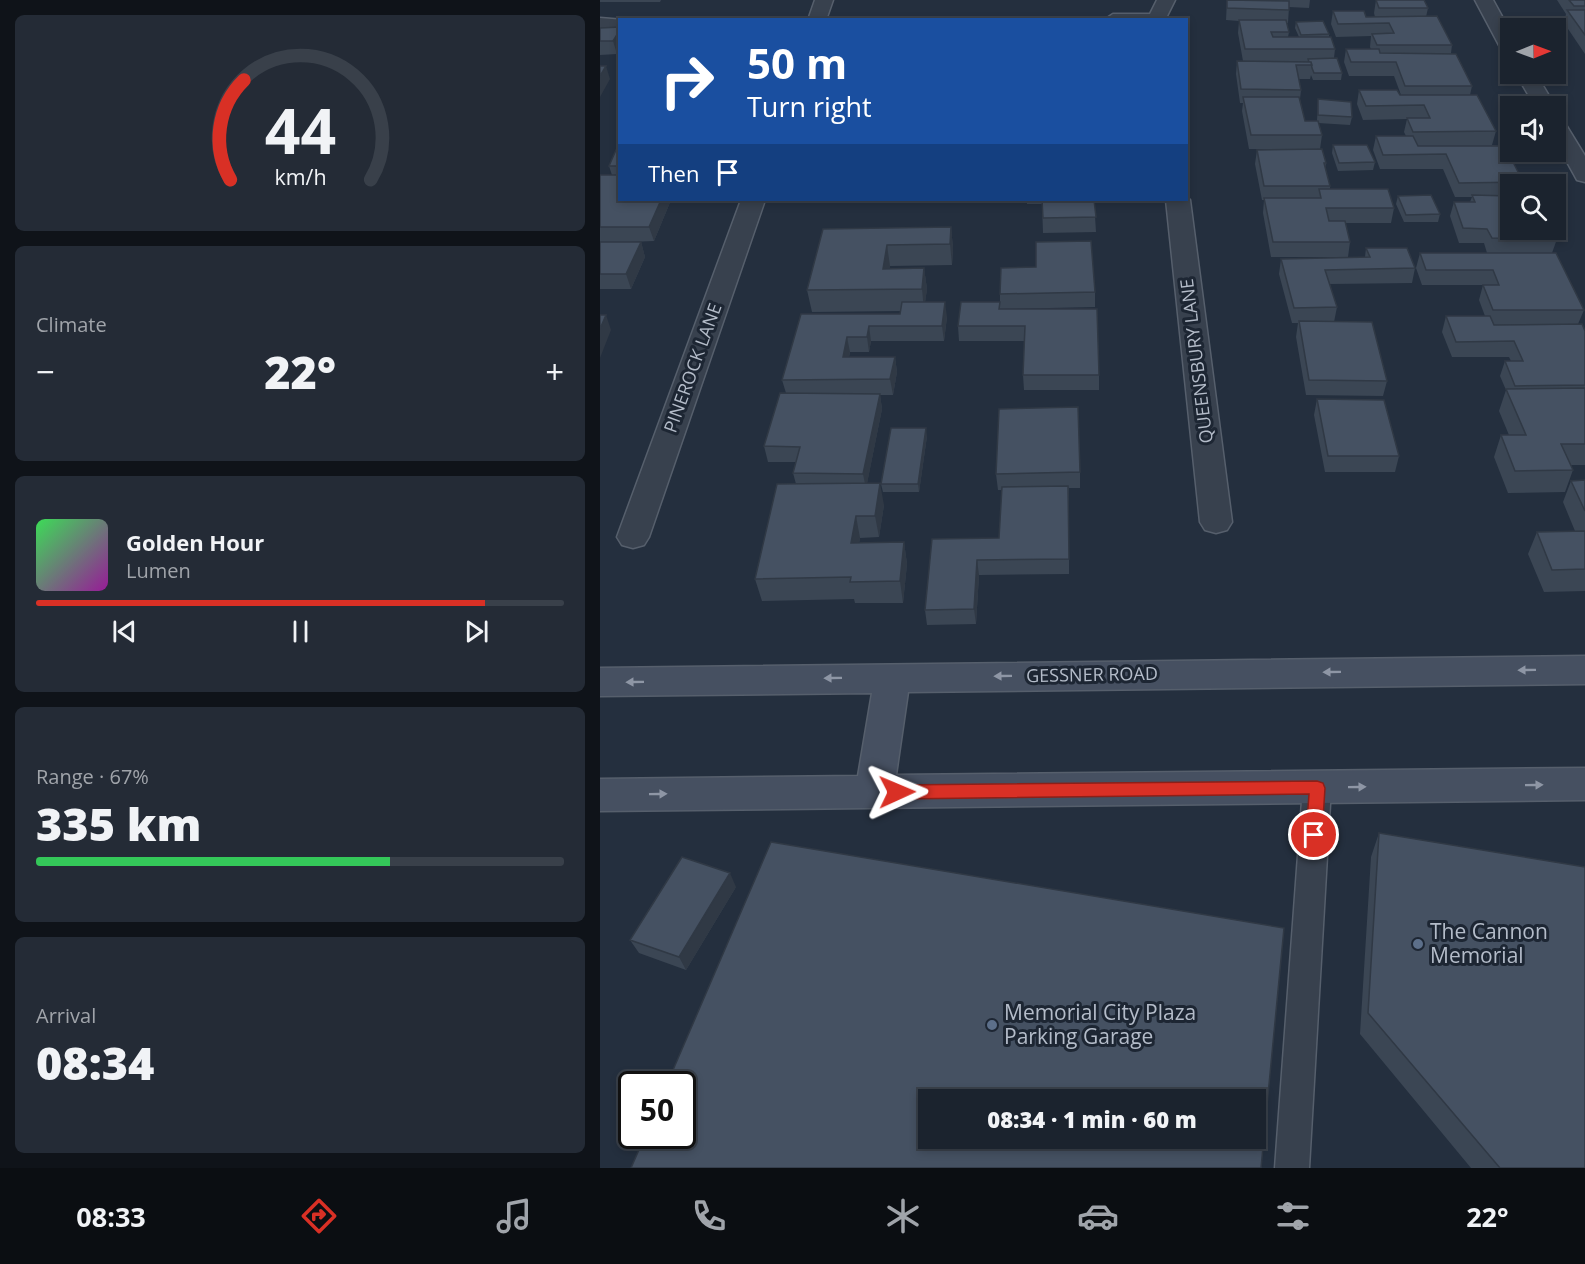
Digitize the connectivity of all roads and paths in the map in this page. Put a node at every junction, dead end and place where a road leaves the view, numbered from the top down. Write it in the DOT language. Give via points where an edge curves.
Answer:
graph roads {
  1 [pos="824,0"];
  2 [pos="1166,0"];
  3 [pos="1484,0"];
  4 [pos="818,18"];
  5 [pos="1157,18"];
  6 [pos="600,24"];
  7 [pos="618,24"];
  8 [pos="1500,28"];
  9 [pos="1566,142"];
  10 [pos="1585,175"];
  11 [pos="753,201"];
  12 [pos="1178,201"];
  13 [pos="1216,522"];
  14 [pos="633,537"];
  15 [pos="1585,670"];
  16 [pos="892,677"];
  17 [pos="600,682"];
  18 [pos="1317,788"];
  19 [pos="1581,789"];
  20 [pos="874,792"];
  21 [pos="600,795"];
  22 [pos="1293,1168"];
  1 -- 4 [label="street"];
  2 -- 5 [label="street"];
  3 -- 8 [label="street"];
  6 -- 7 [label="street"];
  9 -- 10 [label="street"];
  11 -- 14 [label="street, PINEROCK LANE"];
  12 -- 13 [label="street, QUEENSBURY LANE"];
  15 -- 16 [label="main road, GESSNER ROAD, one-way"];
  16 -- 17 [label="main road, GESSNER ROAD, one-way"];
  16 -- 20 [label="main road"];
  18 -- 19 [label="main road, one-way"];
  18 -- 20 [label="main road"];
  18 -- 22 [label="lane"];
  21 -- 20 [label="main road, one-way"];
}
